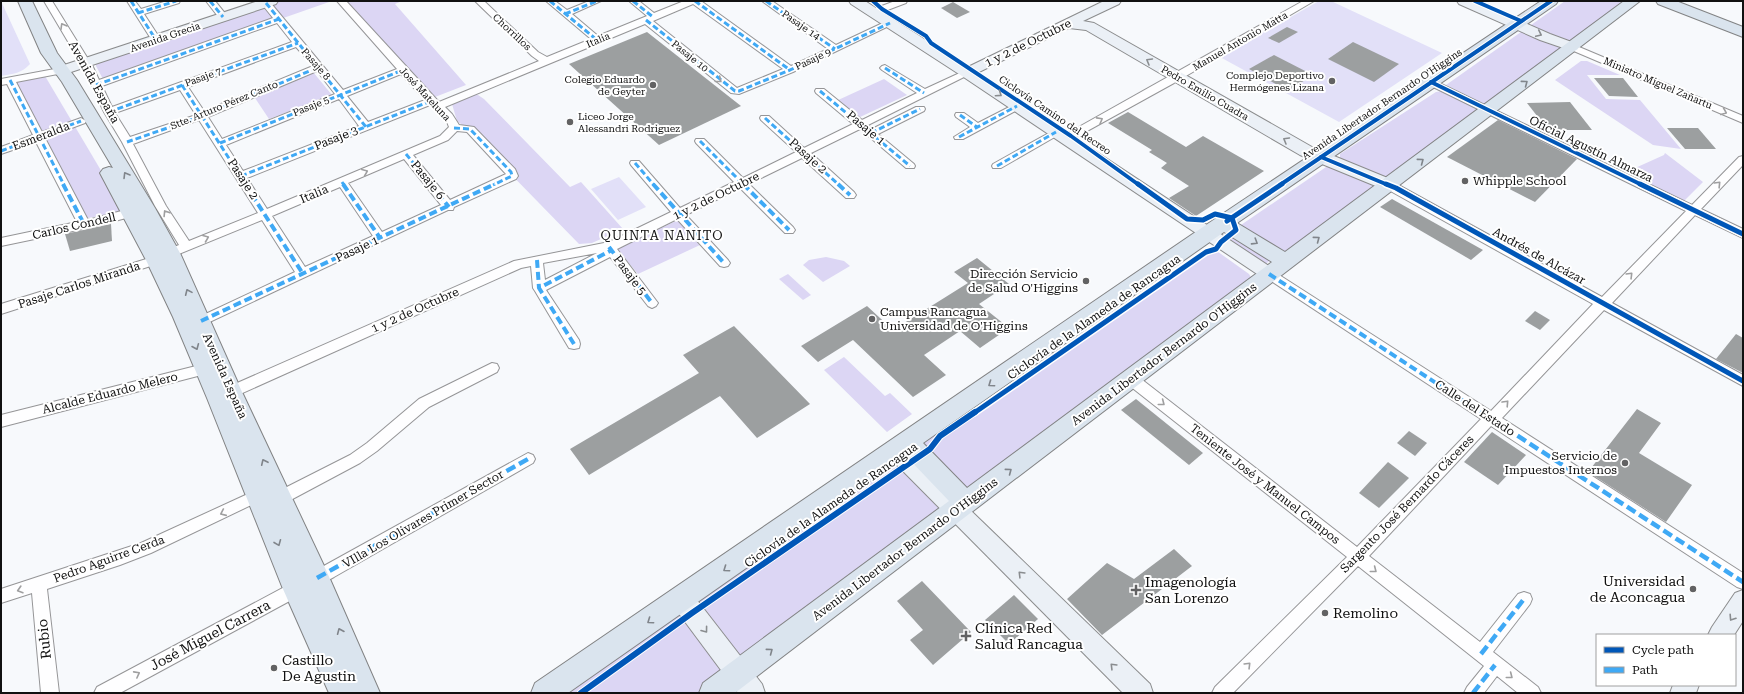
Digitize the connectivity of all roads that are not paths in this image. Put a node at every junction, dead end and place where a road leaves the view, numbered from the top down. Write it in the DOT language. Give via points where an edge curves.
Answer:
graph roads {
  1 [pos="25,1"];
  2 [pos="48,1"];
  3 [pos="130,1"];
  4 [pos="176,1"];
  5 [pos="210,1"];
  6 [pos="342,1"];
  7 [pos="479,1"];
  8 [pos="550,1"];
  9 [pos="597,1"];
  10 [pos="633,1"];
  11 [pos="692,1"];
  12 [pos="695,1"];
  13 [pos="766,1"];
  14 [pos="856,1"];
  15 [pos="903,1"];
  16 [pos="1114,1"];
  17 [pos="1310,1"];
  18 [pos="1464,1"];
  19 [pos="1551,1"];
  20 [pos="1633,1"];
  21 [pos="1663,1"];
  22 [pos="1677,1"];
  23 [pos="268,2"];
  24 [pos="874,12"];
  25 [pos="138,13"];
  26 [pos="565,14"];
  27 [pos="223,17"];
  28 [pos="650,18"];
  29 [pos="278,19"];
  30 [pos="1088,21"];
  31 [pos="890,23"];
  32 [pos="1068,24"];
  33 [pos="1516,24"];
  34 [pos="1743,26"];
  35 [pos="1743,32"];
  36 [pos="156,40"];
  37 [pos="597,40"];
  38 [pos="298,43"];
  39 [pos="1572,47"];
  40 [pos="835,49"];
  41 [pos="546,61"];
  42 [pos="86,63"];
  43 [pos="319,67"];
  44 [pos="885,68"];
  45 [pos="403,70"];
  46 [pos="790,70"];
  47 [pos="60,71"];
  48 [pos="967,73"];
  49 [pos="1177,77"];
  50 [pos="6,81"];
  51 [pos="1431,82"];
  52 [pos="96,85"];
  53 [pos="182,85"];
  54 [pos="734,91"];
  55 [pos="820,91"];
  56 [pos="924,93"];
  57 [pos="341,94"];
  58 [pos="435,103"];
  59 [pos="1017,106"];
  60 [pos="920,109"];
  61 [pos="1488,110"];
  62 [pos="108,112"];
  63 [pos="960,115"];
  64 [pos="202,116"];
  65 [pos="765,118"];
  66 [pos="1743,120"];
  67 [pos="81,121"];
  68 [pos="861,124"];
  69 [pos="366,127"];
  70 [pos="977,127"];
  71 [pos="454,128"];
  72 [pos="870,133"];
  73 [pos="40,136"];
  74 [pos="1060,136"];
  75 [pos="959,137"];
  76 [pos="700,141"];
  77 [pos="127,142"];
  78 [pos="220,143"];
  79 [pos="1,151"];
  80 [pos="804,152"];
  81 [pos="406,154"];
  82 [pos="1321,157"];
  83 [pos="1743,159"];
  84 [pos="635,163"];
  85 [pos="910,166"];
  86 [pos="997,166"];
  87 [pos="241,176"];
  88 [pos="512,176"];
  89 [pos="342,182"];
  90 [pos="742,182"];
  91 [pos="1389,185"];
  92 [pos="850,195"];
  93 [pos="449,207"];
  94 [pos="1694,210"];
  95 [pos="139,211"];
  96 [pos="266,214"];
  97 [pos="678,214"];
  98 [pos="1224,223"];
  99 [pos="84,224"];
  100 [pos="789,230"];
  101 [pos="1207,234"];
  102 [pos="1743,234"];
  103 [pos="380,238"];
  104 [pos="1,242"];
  105 [pos="610,248"];
  106 [pos="171,253"];
  107 [pos="537,260"];
  108 [pos="724,263"];
  109 [pos="1277,268"];
  110 [pos="303,274"];
  111 [pos="540,288"];
  112 [pos="652,303"];
  113 [pos="1603,304"];
  114 [pos="1,309"];
  115 [pos="201,321"];
  116 [pos="574,344"];
  117 [pos="212,367"];
  118 [pos="492,368"];
  119 [pos="1131,379"];
  120 [pos="1743,381"];
  121 [pos="225,395"];
  122 [pos="1491,418"];
  123 [pos="1,421"];
  124 [pos="901,446"];
  125 [pos="528,459"];
  126 [pos="269,497"];
  127 [pos="961,507"];
  128 [pos="1358,556"];
  129 [pos="1743,582"];
  130 [pos="306,583"];
  131 [pos="39,584"];
  132 [pos="1,596"];
  133 [pos="682,599"];
  134 [pos="1524,599"];
  135 [pos="1743,601"];
  136 [pos="1721,634"];
  137 [pos="1481,654"];
  138 [pos="1495,665"];
  139 [pos="746,684"];
  140 [pos="50,693"];
  141 [pos="103,693"];
  142 [pos="343,693"];
  143 [pos="366,693"];
  144 [pos="545,693"];
  145 [pos="713,693"];
  146 [pos="1141,693"];
  147 [pos="1221,693"];
  148 [pos="1473,693"];
  149 [pos="1532,693"];
  1 -- 47 [label="main road, Avenida España"];
  42 -- 2 [label="street, Avenida España, one-way"];
  3 -- 25 [label="street"];
  4 -- 25 [label="street"];
  5 -- 27 [label="street"];
  6 -- 45 [label="street, José Mateluna"];
  7 -- 41 [label="street, Chorrillos" via="535,54"];
  8 -- 26 [label="street"];
  9 -- 26 [label="street"];
  10 -- 28 [label="street, Pasaje 10"];
  11 -- 28 [label="street, Italia"];
  12 -- 46 [label="street"];
  13 -- 40 [label="street, Pasaje 14"];
  14 -- 24 [label="street, Calle del Estado"];
  15 -- 24 [label="street"];
  16 -- 30 [label="street, 1 y 2 de Octubre"];
  17 -- 49 [label="street, Manuel Antonio Matta"];
  18 -- 33 [label="street"];
  19 -- 33 [label="main road, Avenida Libertador Bernardo O'Higgins"];
  20 -- 39 [label="main road, Avenida Libertador Bernardo O'Higgins"];
  21 -- 35 [label="main road"];
  22 -- 34 [label="main road"];
  23 -- 27 [label="street, Avenida Grecia"];
  23 -- 29 [label="street, Pasaje 8"];
  24 -- 31 [label="street, Calle del Estado"];
  25 -- 36 [label="street"];
  26 -- 37 [label="street"];
  27 -- 36 [label="street, Avenida Grecia"];
  28 -- 37 [label="street, Italia"];
  28 -- 54 [label="street, Pasaje 10, one-way"];
  29 -- 38 [label="street, Pasaje 8"];
  29 -- 52 [label="street"];
  30 -- 32 [label="street, Pedro Emilio Cuadra"];
  49 -- 30 [label="street, Pedro Emilio Cuadra, one-way"];
  31 -- 40 [label="street, Pasaje 9"];
  31 -- 48 [label="street, Calle del Estado"];
  32 -- 48 [label="street, 1 y 2 de Octubre"];
  33 -- 39 [label="street, one-way"];
  33 -- 51 [label="main road, Avenida Libertador Bernardo O'Higgins"];
  36 -- 42 [label="street, Avenida Grecia"];
  37 -- 41 [label="street, Italia"];
  38 -- 43 [label="street, Pasaje 8"];
  38 -- 53 [label="street, Pasaje 7"];
  61 -- 39 [label="main road, Avenida Libertador Bernardo O'Higgins, one-way"];
  39 -- 66 [label="street, Ministro Miguel Zañartu, one-way"];
  40 -- 46 [label="street, Pasaje 9"];
  41 -- 58 [label="street, Italia"];
  42 -- 47 [label="street, Avenida Grecia"];
  42 -- 52 [label="street, Avenida España"];
  43 -- 57 [label="street, Pasaje 8"];
  43 -- 64 [label="street, Stte. Arturo Pérez Canto"];
  44 -- 56 [label="street"];
  45 -- 57 [label="street, Pasaje 5"];
  45 -- 58 [label="street, José Mateluna"];
  46 -- 54 [label="street, Pasaje 9"];
  47 -- 50 [label="street"];
  47 -- 67 [label="main road, Avenida España" via="60,81"];
  95 -- 47 [label="main road, Avenida España, one-way" via="68,80"];
  48 -- 56 [label="street, 1 y 2 de Octubre"];
  48 -- 59 [label="street, Calle del Estado, one-way"];
  74 -- 49 [label="street, Manuel Antonio Matta, one-way"];
  82 -- 49 [label="street, Pedro Emilio Cuadra, one-way" via="1293,144"];
  50 -- 73 [label="street"];
  51 -- 61 [label="street, Oficial Agustín Almarza"];
  51 -- 82 [label="main road, Avenida Libertador Bernardo O'Higgins"];
  52 -- 62 [label="street, Avenida España"];
  53 -- 62 [label="street, Pasaje 7"];
  53 -- 64 [label="street, Pasaje 2"];
  55 -- 68 [label="street, Pasaje 1"];
  56 -- 68 [label="street, 1 y 2 de Octubre"];
  57 -- 69 [label="street, Pasaje 8"];
  57 -- 78 [label="street, Pasaje 5"];
  58 -- 69 [label="street, Pasaje 3"];
  58 -- 71 [label="street, José Mateluna" via="454,124"];
  59 -- 70 [label="street"];
  59 -- 74 [label="street, Calle del Estado"];
  60 -- 72 [label="street"];
  91 -- 61 [label="main road, Avenida Libertador Bernardo O'Higgins, one-way"];
  61 -- 94 [label="street, Oficial Agustín Almarza"];
  62 -- 77 [label="street, Avenida España"];
  63 -- 70 [label="street"];
  64 -- 77 [label="street, Stte. Arturo Pérez Canto"];
  64 -- 78 [label="street, Pasaje 2"];
  65 -- 80 [label="street, Pasaje 2"];
  67 -- 73 [label="street, Esmeralda"];
  67 -- 95 [label="main road, Avenida España"];
  68 -- 72 [label="street, Pasaje 1"];
  68 -- 80 [label="street, 1 y 2 de Octubre"];
  69 -- 87 [label="street, Pasaje 3"];
  70 -- 75 [label="street"];
  71 -- 81 [label="street, Italia" via="444,138"];
  71 -- 88 [label="street, José Mateluna" via="470,129"];
  72 -- 85 [label="street, Pasaje 1"];
  73 -- 79 [label="street, Esmeralda"];
  73 -- 99 [label="street"];
  74 -- 86 [label="street, Manuel Antonio Matta"];
  74 -- 101 [label="street, Calle del Estado"];
  76 -- 90 [label="street"];
  106 -- 77 [label="street, Avenida España, one-way" via="161,206"];
  78 -- 87 [label="street, Pasaje 2"];
  80 -- 90 [label="street, 1 y 2 de Octubre"];
  80 -- 92 [label="street, Pasaje 2"];
  89 -- 81 [label="street, Italia, one-way"];
  81 -- 93 [label="street, Pasaje 6"];
  82 -- 91 [label="street, Andrés de Alcázar"];
  82 -- 98 [label="main road, Avenida Libertador Bernardo O'Higgins"];
  94 -- 83 [label="street, Sargento José Bernardo Cáceres, one-way"];
  84 -- 97 [label="street"];
  87 -- 96 [label="street, Pasaje 2"];
  88 -- 93 [label="street, Pasaje 1"];
  89 -- 96 [label="street, Italia"];
  89 -- 103 [label="street"];
  90 -- 97 [label="street, 1 y 2 de Octubre"];
  90 -- 100 [label="street"];
  109 -- 91 [label="main road, Avenida Libertador Bernardo O'Higgins, one-way"];
  91 -- 113 [label="street, Andrés de Alcázar"];
  93 -- 103 [label="street, Pasaje 1"];
  94 -- 102 [label="street, Oficial Agustín Almarza"];
  113 -- 94 [label="street, Sargento José Bernardo Cáceres, one-way"];
  95 -- 99 [label="street, Carlos Condell"];
  95 -- 106 [label="main road, Avenida España"];
  106 -- 96 [label="street, Italia, one-way"];
  96 -- 110 [label="street, Pasaje 2"];
  97 -- 105 [label="street, 1 y 2 de Octubre"];
  97 -- 108 [label="street"];
  98 -- 101 [label="main road, Avenida Libertador Bernardo O'Higgins"];
  98 -- 109 [label="main road, one-way"];
  99 -- 104 [label="street, Carlos Condell"];
  101 -- 109 [label="street, Calle del Estado"];
  101 -- 124 [label="main road, Avenida Libertador Bernardo O'Higgins, one-way"];
  103 -- 110 [label="street, Pasaje 1"];
  105 -- 107 [label="street, 1 y 2 de Octubre"];
  105 -- 111 [label="street"];
  105 -- 112 [label="street, Pasaje 5"];
  106 -- 114 [label="street, Pasaje Carlos Miranda"];
  115 -- 106 [label="main road, Avenida España, one-way"];
  106 -- 117 [label="main road, Avenida España, one-way" via="183,317"];
  107 -- 111 [label="street"];
  107 -- 121 [label="street, 1 y 2 de Octubre" via="512,266"];
  109 -- 119 [label="main road, Avenida Libertador Bernardo O'Higgins"];
  109 -- 122 [label="street, Calle del Estado"];
  110 -- 115 [label="street, Pasaje 1"];
  111 -- 116 [label="street"];
  113 -- 120 [label="street, Andrés de Alcázar"];
  122 -- 113 [label="street, Sargento José Bernardo Cáceres, one-way" via="1596,308"];
  115 -- 117 [label="main road, Avenida España"];
  117 -- 121 [label="main road, Avenida España"];
  117 -- 123 [label="street, Alcalde Eduardo Melero"];
  118 -- 126 [label="street, Pedro Aguirre Cerda" via="424,404 355,459"];
  127 -- 119 [label="main road, Avenida Libertador Bernardo O'Higgins, one-way"];
  119 -- 128 [label="street, Teniente José y Manuel Campos, one-way"];
  121 -- 126 [label="main road, Avenida España"];
  122 -- 128 [label="street, Sargento José Bernardo Cáceres"];
  122 -- 129 [label="street, Calle del Estado"];
  124 -- 127 [label="main road"];
  124 -- 133 [label="main road, Avenida Libertador Bernardo O'Higgins, one-way"];
  125 -- 130 [label="street, VIlla Los Olivares Primer Sector"];
  126 -- 130 [label="main road, Avenida España"];
  126 -- 131 [label="street, Pedro Aguirre Cerda, one-way" via="146,548"];
  139 -- 127 [label="main road, Avenida Libertador Bernardo O'Higgins, one-way"];
  146 -- 127 [label="street, one-way"];
  128 -- 137 [label="street, Teniente José y Manuel Campos, one-way"];
  147 -- 128 [label="street, Sargento José Bernardo Cáceres, one-way"];
  141 -- 130 [label="street, José Miguel Carrera, one-way"];
  130 -- 142 [label="main road, Avenida España"];
  143 -- 130 [label="main road, Avenida España, one-way"];
  131 -- 132 [label="street, Pedro Aguirre Cerda, one-way"];
  131 -- 140 [label="street, Rubio"];
  133 -- 139 [label="street, one-way"];
  133 -- 144 [label="main road, Avenida Libertador Bernardo O'Higgins, one-way"];
  134 -- 137 [label="street"];
  135 -- 136 [label="street, one-way"];
  137 -- 138 [label="street, Teniente José y Manuel Campos"];
  138 -- 148 [label="street"];
  138 -- 149 [label="street, Teniente José y Manuel Campos, one-way"];
  139 -- 145 [label="main road, Avenida Libertador Bernardo O'Higgins"];
}
